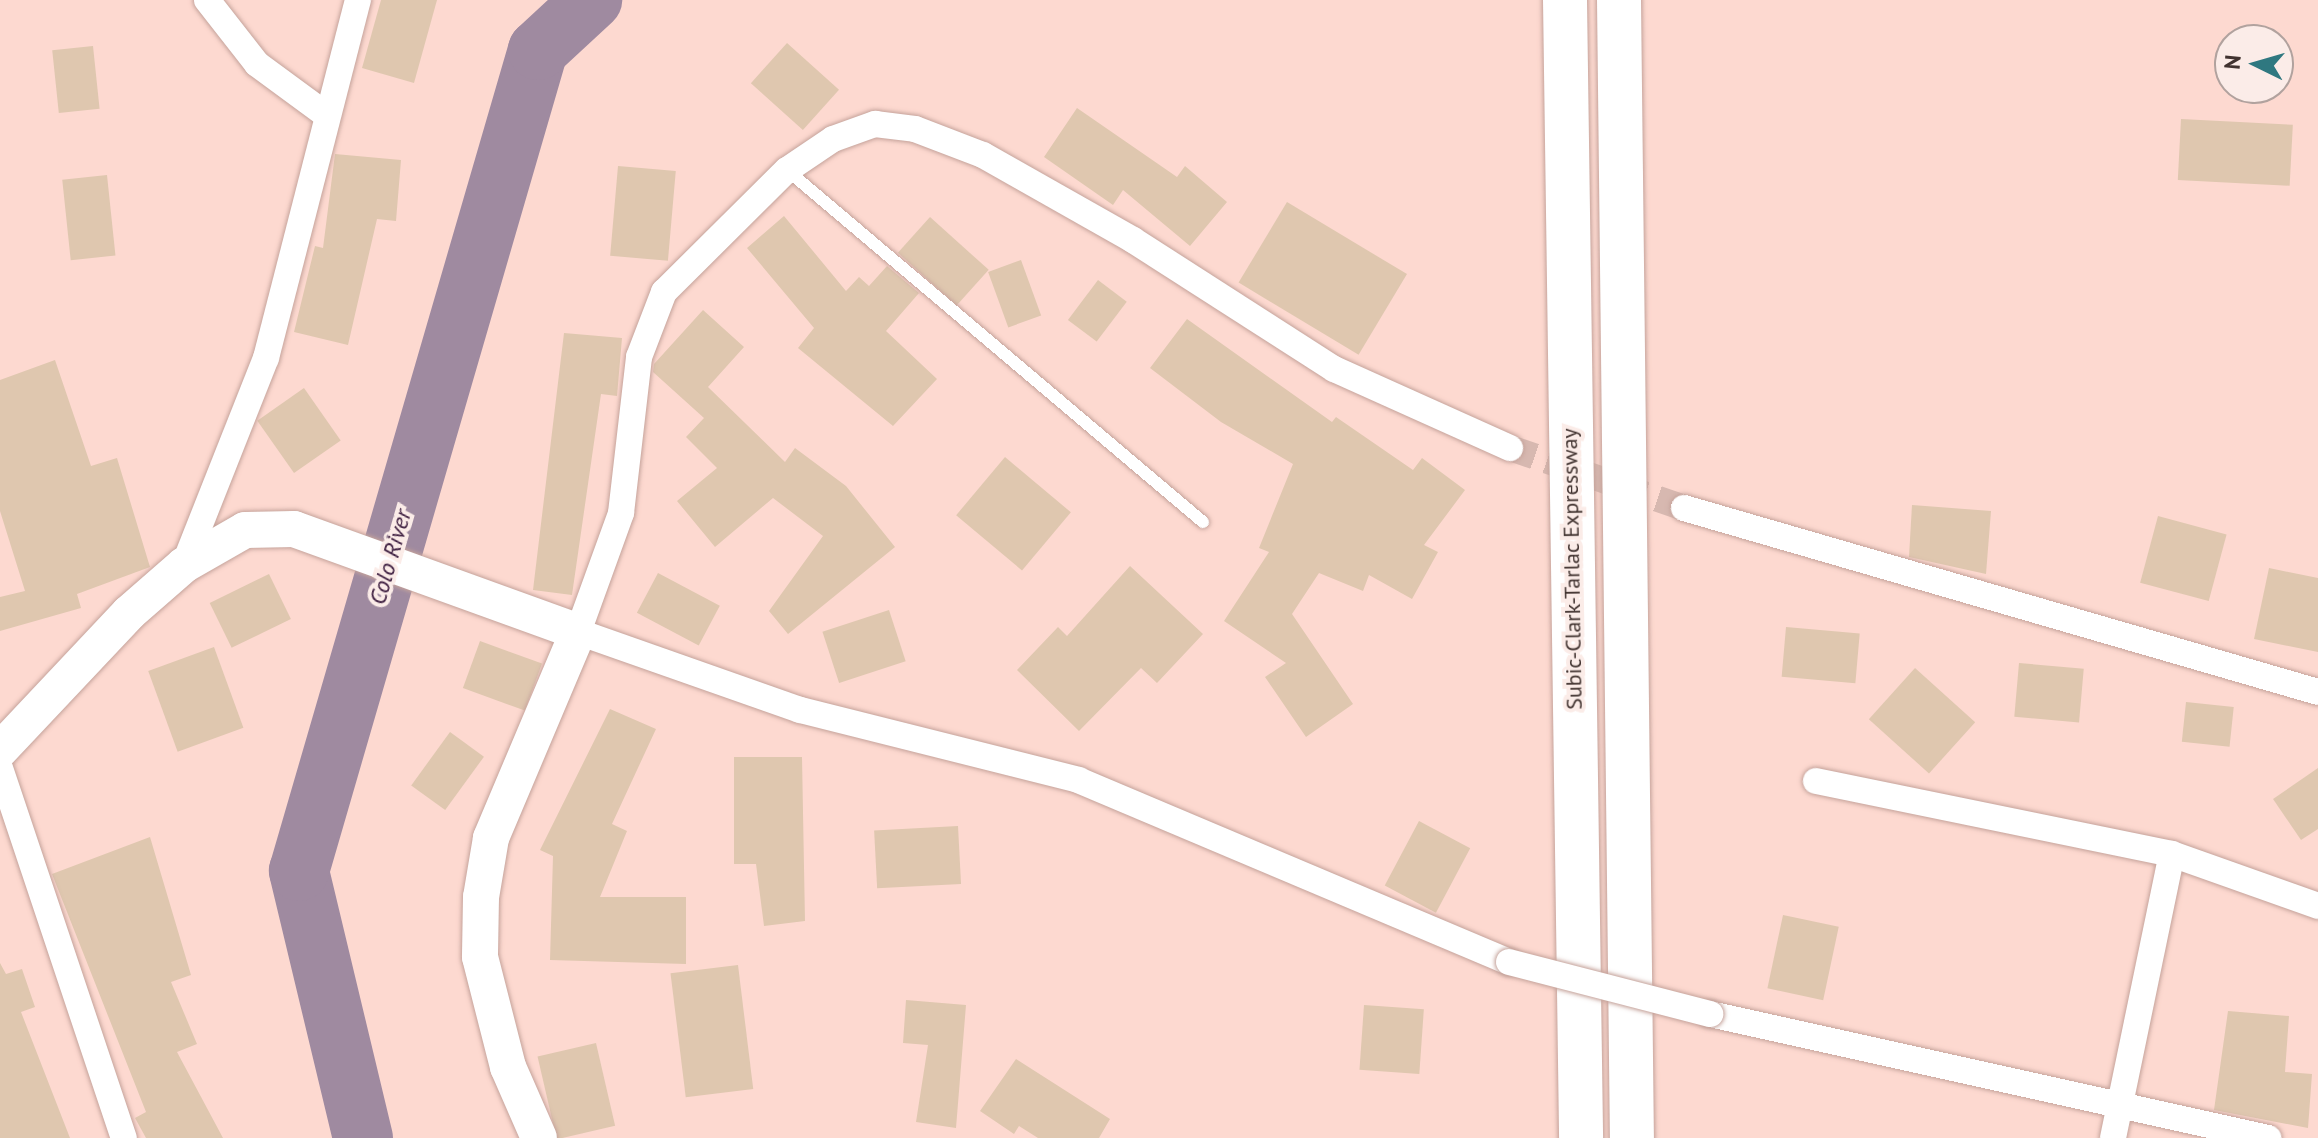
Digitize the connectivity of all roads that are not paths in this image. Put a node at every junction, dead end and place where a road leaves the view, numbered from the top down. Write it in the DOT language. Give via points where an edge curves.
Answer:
graph roads {
  1 [pos="207,0"];
  2 [pos="358,0"];
  3 [pos="1565,0"];
  4 [pos="1619,0"];
  5 [pos="325,114"];
  6 [pos="787,170"];
  7 [pos="1510,448"];
  8 [pos="1684,508"];
  9 [pos="1203,522"];
  10 [pos="184,565"];
  11 [pos="578,632"];
  12 [pos="2318,692"];
  13 [pos="0,750"];
  14 [pos="0,768"];
  15 [pos="1816,781"];
  16 [pos="2172,854"];
  17 [pos="2318,906"];
  18 [pos="2118,1108"];
  19 [pos="124,1138"];
  20 [pos="539,1138"];
  21 [pos="1581,1138"];
  22 [pos="1632,1138"];
  23 [pos="2113,1138"];
  24 [pos="2268,1138"];
  1 -- 5 [label="street" via="257,64"];
  2 -- 5 [label="street"];
  3 -- 21 [label="highway, Subic-Clark-Tarlac Expressway"];
  4 -- 22 [label="highway"];
  5 -- 10 [label="street" via="266,358"];
  6 -- 7 [label="street" via="833,139 875,124 969,150 1133,240 1334,369"];
  6 -- 9 [label="lane"];
  6 -- 11 [label="street" via="680,269 651,317 639,357 621,513"];
  8 -- 12 [label="street"];
  10 -- 11 [label="street" via="245,530 294,529"];
  10 -- 13 [label="street"];
  11 -- 18 [label="street, bridge" via="800,710 1079,780 1509,962"];
  11 -- 20 [label="street" via="491,838 481,897 480,957 508,1067"];
  14 -- 19 [label="street"];
  15 -- 16 [label="street"];
  16 -- 17 [label="street"];
  16 -- 18 [label="street"];
  18 -- 23 [label="street"];
  18 -- 24 [label="street"];
}
